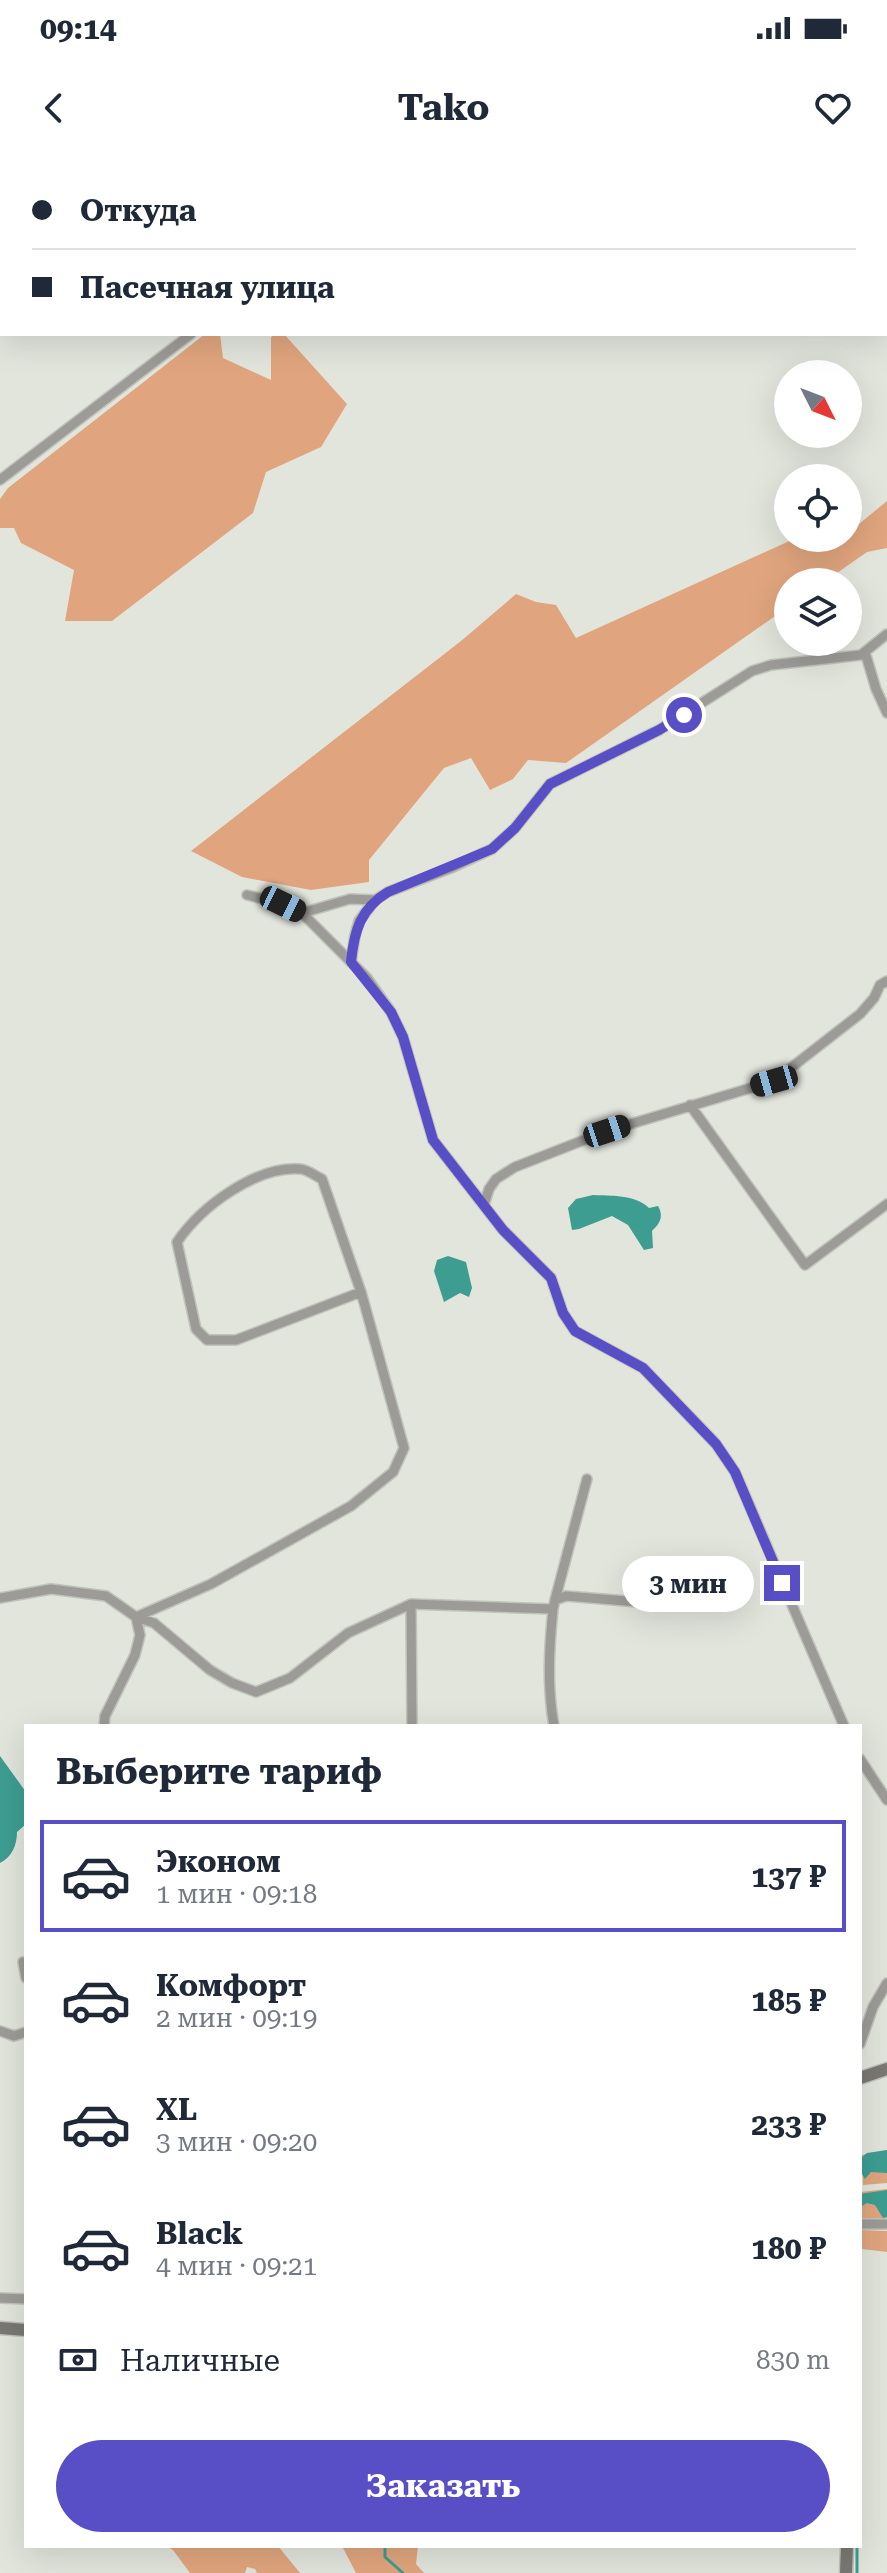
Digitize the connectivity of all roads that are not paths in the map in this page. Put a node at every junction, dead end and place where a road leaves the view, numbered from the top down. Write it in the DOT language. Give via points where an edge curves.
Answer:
graph roads {
  1 [pos="188,336"];
  2 [pos="0,480"];
  3 [pos="887,634"];
  4 [pos="865,652"];
  5 [pos="887,713"];
  6 [pos="247,895"];
  7 [pos="375,900"];
  8 [pos="302,913"];
  9 [pos="351,962"];
  10 [pos="887,981"];
  11 [pos="690,1105"];
  12 [pos="887,1204"];
  13 [pos="484,1205"];
  14 [pos="361,1292"];
  15 [pos="587,1479"];
  16 [pos="0,1598"];
  17 [pos="638,1602"];
  18 [pos="411,1604"];
  19 [pos="554,1605"];
  20 [pos="136,1617"];
  21 [pos="104,1724"];
  22 [pos="412,1724"];
  23 [pos="554,1724"];
  24 [pos="843,1724"];
  25 [pos="862,1762"];
  26 [pos="887,1800"];
  27 [pos="23,1962"];
  28 [pos="24,1967"];
  29 [pos="887,1983"];
  30 [pos="0,2031"];
  31 [pos="24,2033"];
  32 [pos="862,2038"];
  33 [pos="887,2069"];
  34 [pos="862,2077"];
  35 [pos="862,2224"];
  36 [pos="887,2224"];
  37 [pos="0,2298"];
  38 [pos="24,2299"];
  39 [pos="0,2328"];
  40 [pos="24,2330"];
  41 [pos="847,2548"];
  42 [pos="846,2573"];
  1 -- 2 [label="street"];
  3 -- 4 [label="street"];
  4 -- 5 [label="street"];
  4 -- 7 [label="street" via="752,671 659,730 550,784 492,849"];
  6 -- 8 [label="street"];
  7 -- 8 [label="street" via="350,899"];
  7 -- 9 [label="street" via="359,921"];
  8 -- 9 [label="street"];
  9 -- 13 [label="street" via="391,1012 403,1037 433,1140"];
  10 -- 11 [label="street" via="860,1014 774,1081"];
  11 -- 12 [label="street" via="805,1265"];
  11 -- 13 [label="street" via="515,1167 496,1179"];
  13 -- 24 [label="street" via="551,1278 575,1331 643,1368 725,1457"];
  14 -- 14 [label="street" via="236,1340 207,1340 196,1329 177,1242 191,1222 234,1189 267,1172 303,1168 322,1179"];
  14 -- 20 [label="street" via="404,1448 393,1472 351,1506 211,1584"];
  15 -- 19 [label="street"];
  16 -- 20 [label="street" via="51,1589 82,1591 106,1596"];
  17 -- 19 [label="street" via="566,1596"];
  18 -- 19 [label="street"];
  18 -- 20 [label="street" via="348,1633 290,1678 256,1692 210,1670 154,1623"];
  18 -- 22 [label="street"];
  19 -- 23 [label="street" via="548,1653"];
  20 -- 21 [label="street" via="140,1635 135,1655"];
  25 -- 26 [label="street"];
  27 -- 28 [label="street"];
  29 -- 32 [label="street"];
  30 -- 31 [label="street" via="14,2036"];
  33 -- 34 [label="main road"];
  35 -- 36 [label="street"];
  37 -- 38 [label="street"];
  39 -- 40 [label="main road"];
  41 -- 42 [label="main road"];
}
